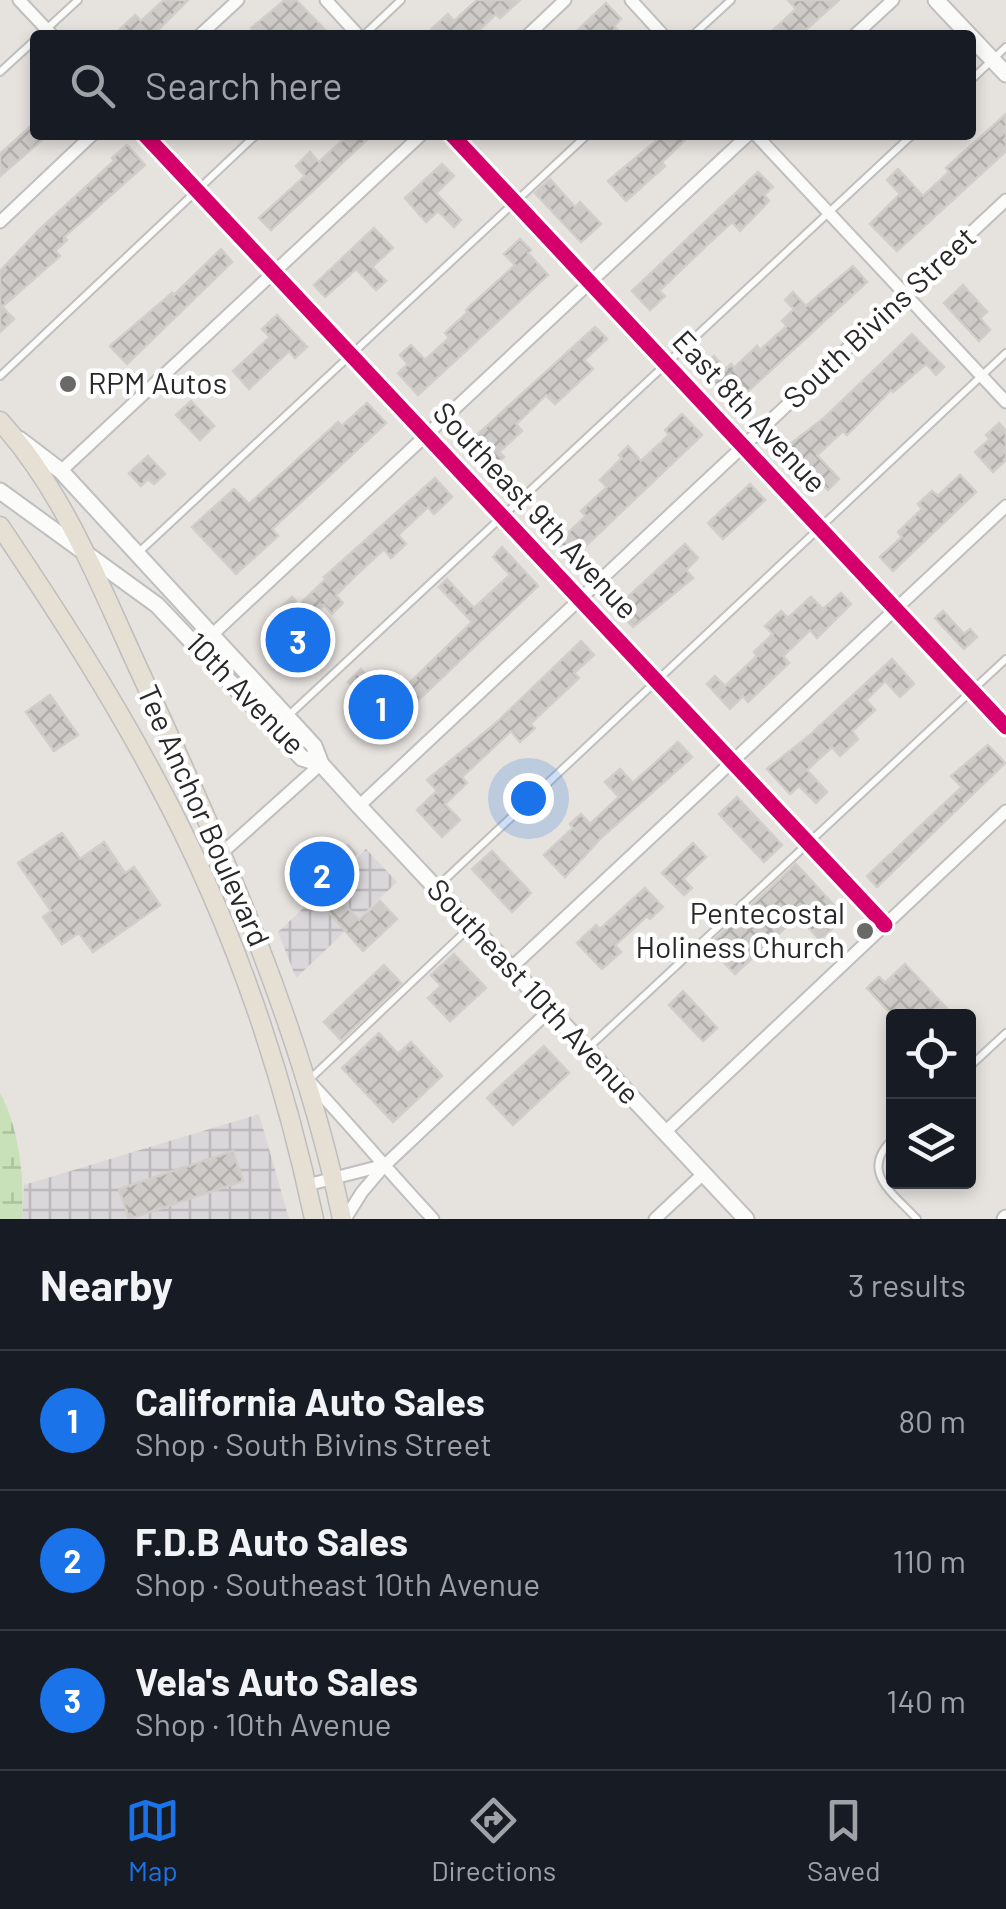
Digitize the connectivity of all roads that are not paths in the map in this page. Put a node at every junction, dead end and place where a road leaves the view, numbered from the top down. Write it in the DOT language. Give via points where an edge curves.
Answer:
graph roads {
  1 [pos="19,0"];
  2 [pos="78,0"];
  3 [pos="238,0"];
  4 [pos="326,0"];
  5 [pos="401,0"];
  6 [pos="565,0"];
  7 [pos="631,0"];
  8 [pos="731,0"];
  9 [pos="893,0"];
  10 [pos="936,0"];
  11 [pos="40,30"];
  12 [pos="48,30"];
  13 [pos="205,30"];
  14 [pos="356,30"];
  15 [pos="367,30"];
  16 [pos="533,30"];
  17 [pos="659,30"];
  18 [pos="699,30"];
  19 [pos="860,30"];
  20 [pos="964,30"];
  21 [pos="976,42"];
  22 [pos="30,46"];
  23 [pos="1006,47"];
  24 [pos="992,59"];
  25 [pos="0,72"];
  26 [pos="1006,74"];
  27 [pos="976,75"];
  28 [pos="87,140"];
  29 [pos="150,140"];
  30 [pos="251,140"];
  31 [pos="416,140"];
  32 [pos="457,140"];
  33 [pos="582,140"];
  34 [pos="743,140"];
  35 [pos="761,140"];
  36 [pos="907,140"];
  37 [pos="197,190"];
  38 [pos="1006,200"];
  39 [pos="515,202"];
  40 [pos="830,213"];
  41 [pos="0,222"];
  42 [pos="274,272"];
  43 [pos="590,283"];
  44 [pos="905,293"];
  45 [pos="1006,352"];
  46 [pos="352,355"];
  47 [pos="666,364"];
  48 [pos="0,376"];
  49 [pos="982,376"];
  50 [pos="1006,402"];
  51 [pos="6,428"];
  52 [pos="426,436"];
  53 [pos="743,447"];
  54 [pos="61,471"];
  55 [pos="0,491"];
  56 [pos="1006,506"];
  57 [pos="502,516"];
  58 [pos="0,526"];
  59 [pos="819,528"];
  60 [pos="82,550"];
  61 [pos="138,553"];
  62 [pos="580,599"];
  63 [pos="895,609"];
  64 [pos="205,641"];
  65 [pos="1006,659"];
  66 [pos="656,680"];
  67 [pos="972,691"];
  68 [pos="288,717"];
  69 [pos="1006,727"];
  70 [pos="732,761"];
  71 [pos="321,764"];
  72 [pos="359,806"];
  73 [pos="1006,812"];
  74 [pos="808,843"];
  75 [pos="223,852"];
  76 [pos="197,864"];
  77 [pos="436,888"];
  78 [pos="884,925"];
  79 [pos="471,926"];
  80 [pos="510,968"];
  81 [pos="550,1010"];
  82 [pos="1006,1033"];
  83 [pos="586,1050"];
  84 [pos="976,1061"];
  85 [pos="308,1080"];
  86 [pos="664,1132"];
  87 [pos="886,1146"];
  88 [pos="385,1165"];
  89 [pos="703,1174"];
  90 [pos="334,1178"];
  91 [pos="307,1184"];
  92 [pos="886,1185"];
  93 [pos="890,1189"];
  94 [pos="314,1219"];
  95 [pos="343,1219"];
  96 [pos="433,1219"];
  97 [pos="655,1219"];
  98 [pos="746,1219"];
  99 [pos="917,1219"];
  1 -- 11 [label="street"];
  2 -- 12 [label="lane"];
  3 -- 13 [label="street"];
  4 -- 14 [label="street"];
  5 -- 15 [label="lane"];
  6 -- 16 [label="street"];
  7 -- 17 [label="street"];
  8 -- 18 [label="lane"];
  9 -- 19 [label="street"];
  10 -- 20 [label="main road"];
  21 -- 24 [label="main road"];
  22 -- 25 [label="lane"];
  23 -- 24 [label="lane"];
  24 -- 26 [label="main road"];
  24 -- 27 [label="lane"];
  28 -- 41 [label="street"];
  29 -- 37 [label="street, Southeast 9th Avenue"];
  30 -- 37 [label="lane"];
  31 -- 42 [label="street"];
  32 -- 39 [label="street, East 8th Avenue"];
  33 -- 39 [label="lane"];
  34 -- 43 [label="street"];
  35 -- 40 [label="street"];
  36 -- 40 [label="lane"];
  37 -- 42 [label="street, Southeast 9th Avenue"];
  37 -- 48 [label="lane"];
  38 -- 44 [label="street, South Bivins Street"];
  39 -- 43 [label="street, East 8th Avenue"];
  39 -- 46 [label="lane"];
  40 -- 44 [label="street"];
  40 -- 47 [label="lane"];
  42 -- 46 [label="street, Southeast 9th Avenue"];
  42 -- 54 [label="street"];
  43 -- 47 [label="street, East 8th Avenue"];
  43 -- 52 [label="street"];
  44 -- 49 [label="street"];
  44 -- 53 [label="street, South Bivins Street"];
  45 -- 49 [label="lane"];
  46 -- 52 [label="street, Southeast 9th Avenue"];
  46 -- 61 [label="lane"];
  47 -- 53 [label="street, East 8th Avenue"];
  47 -- 57 [label="lane"];
  49 -- 50 [label="street"];
  49 -- 59 [label="lane"];
  51 -- 54 [label="main road, 10th Avenue"];
  51 -- 60 [label="main road, Tee Anchor Boulevard" via="54,495"];
  52 -- 57 [label="street, Southeast 9th Avenue"];
  52 -- 64 [label="street"];
  53 -- 59 [label="street, East 8th Avenue"];
  53 -- 62 [label="street, South Bivins Street"];
  54 -- 61 [label="main road, 10th Avenue"];
  55 -- 60 [label="main road, 10th Avenue"];
  56 -- 63 [label="street"];
  57 -- 62 [label="street, Southeast 9th Avenue"];
  57 -- 68 [label="lane"];
  58 -- 76 [label="main road, Tee Anchor Boulevard" via="118,712"];
  59 -- 63 [label="street, East 8th Avenue"];
  59 -- 66 [label="lane"];
  60 -- 64 [label="main road, 10th Avenue"];
  60 -- 75 [label="main road, Tee Anchor Boulevard"];
  61 -- 64 [label="main road, 10th Avenue"];
  62 -- 66 [label="street, Southeast 9th Avenue"];
  62 -- 72 [label="street, South Bivins Street"];
  63 -- 67 [label="street, East 8th Avenue"];
  63 -- 70 [label="street"];
  64 -- 68 [label="main road, 10th Avenue"];
  64 -- 71 [label="main road, 10th Avenue" via="302,758"];
  65 -- 67 [label="lane"];
  66 -- 70 [label="street, Southeast 9th Avenue"];
  66 -- 77 [label="lane"];
  67 -- 69 [label="street, East 8th Avenue"];
  67 -- 74 [label="lane"];
  68 -- 71 [label="main road, 10th Avenue"];
  70 -- 74 [label="street, Southeast 9th Avenue"];
  70 -- 80 [label="street"];
  71 -- 72 [label="main road, Southeast 10th Avenue"];
  71 -- 75 [label="street"];
  72 -- 77 [label="main road, Southeast 10th Avenue"];
  73 -- 78 [label="street"];
  74 -- 78 [label="street, Southeast 9th Avenue"];
  74 -- 83 [label="lane"];
  75 -- 76 [label="street"];
  75 -- 85 [label="main road, Tee Anchor Boulevard"];
  76 -- 91 [label="main road, Tee Anchor Boulevard" via="262,1030"];
  77 -- 79 [label="main road, Southeast 10th Avenue"];
  78 -- 86 [label="street"];
  79 -- 80 [label="main road, Southeast 10th Avenue"];
  79 -- 85 [label="lane"];
  80 -- 81 [label="main road, Southeast 10th Avenue"];
  81 -- 83 [label="main road, Southeast 10th Avenue"];
  81 -- 88 [label="street"];
  82 -- 84 [label="lane"];
  83 -- 86 [label="main road, Southeast 10th Avenue"];
  85 -- 88 [label="street"];
  85 -- 90 [label="main road, Tee Anchor Boulevard"];
  86 -- 89 [label="main road, Southeast 10th Avenue"];
  87 -- 92 [label="lane" via="876,1167"];
  88 -- 90 [label="street"];
  88 -- 95 [label="street"];
  88 -- 96 [label="street"];
  89 -- 97 [label="street"];
  89 -- 98 [label="main road, Southeast 10th Avenue"];
  90 -- 91 [label="street"];
  90 -- 95 [label="main road, Tee Anchor Boulevard"];
  91 -- 94 [label="main road, Tee Anchor Boulevard"];
  93 -- 99 [label="lane"];
}
